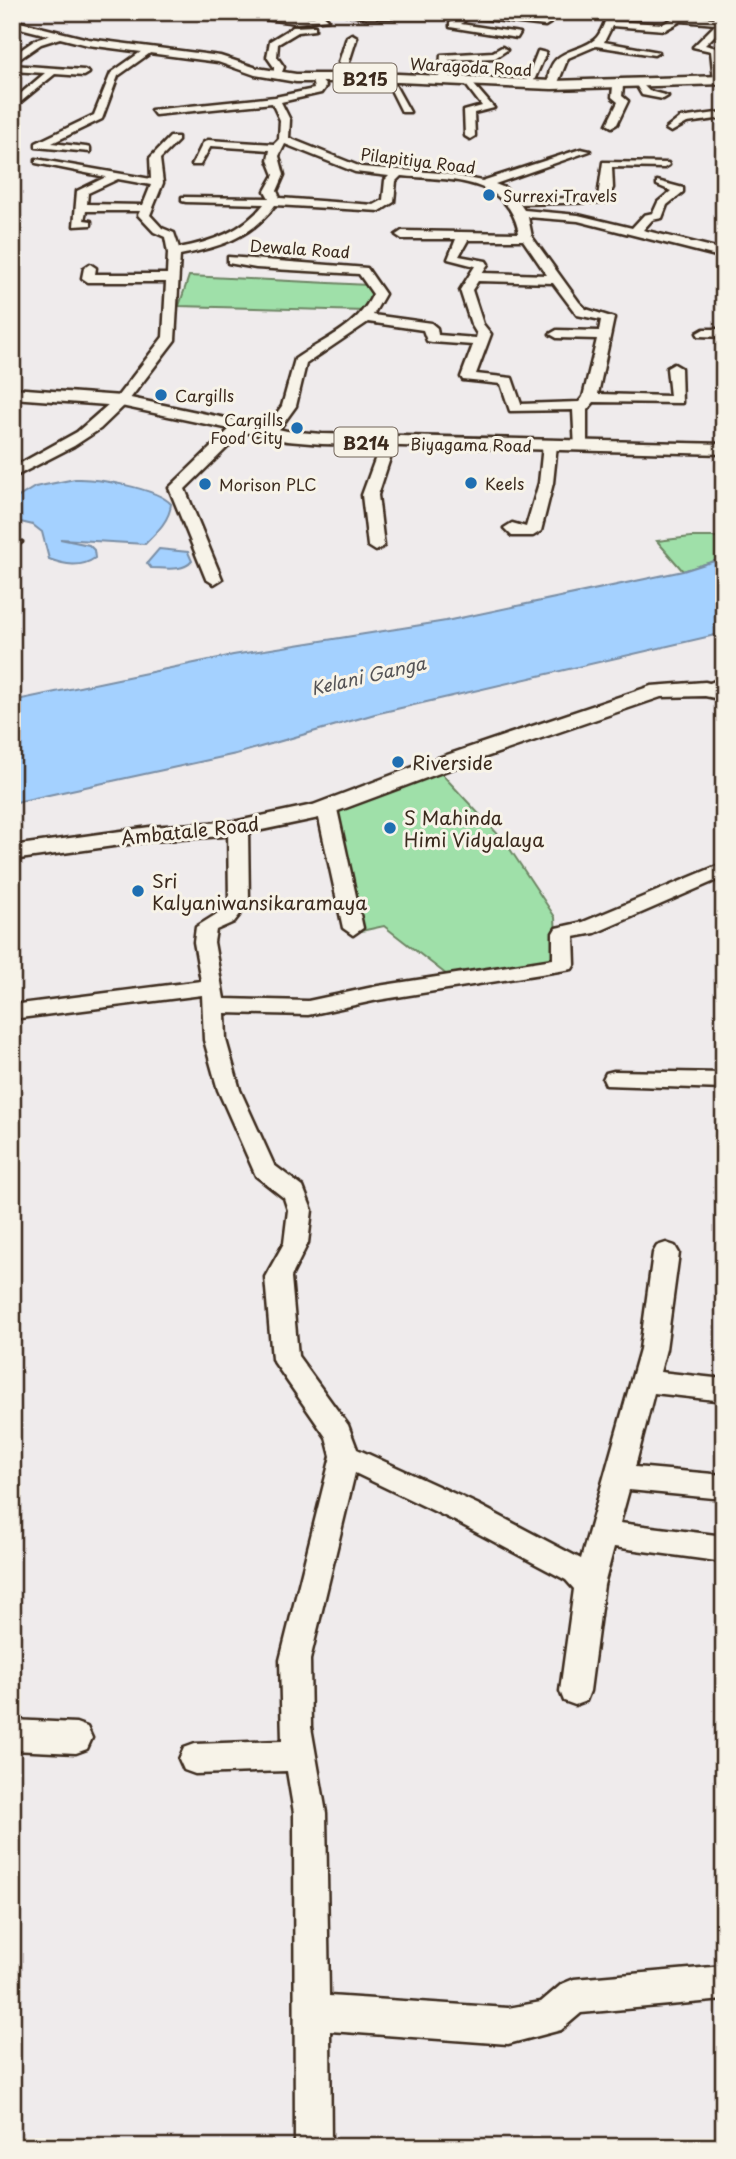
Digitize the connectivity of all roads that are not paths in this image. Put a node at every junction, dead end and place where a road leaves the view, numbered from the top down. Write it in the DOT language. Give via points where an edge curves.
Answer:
graph roads {
  1 [pos="212,12"];
  2 [pos="314,12"];
  3 [pos="341,12"];
  4 [pos="614,12"];
  5 [pos="471,13"];
  6 [pos="682,15"];
  7 [pos="723,22"];
  8 [pos="12,23"];
  9 [pos="545,23"];
  10 [pos="608,23"];
  11 [pos="320,28"];
  12 [pos="39,31"];
  13 [pos="517,35"];
  14 [pos="57,36"];
  15 [pos="21,37"];
  16 [pos="352,37"];
  17 [pos="595,43"];
  18 [pos="719,49"];
  19 [pos="148,51"];
  20 [pos="654,52"];
  21 [pos="541,53"];
  22 [pos="471,56"];
  23 [pos="12,61"];
  24 [pos="12,68"];
  25 [pos="53,71"];
  26 [pos="84,73"];
  27 [pos="277,75"];
  28 [pos="387,78"];
  29 [pos="317,79"];
  30 [pos="348,79"];
  31 [pos="444,80"];
  32 [pos="721,80"];
  33 [pos="468,81"];
  34 [pos="527,85"];
  35 [pos="552,85"];
  36 [pos="638,85"];
  37 [pos="618,86"];
  38 [pos="663,96"];
  39 [pos="275,100"];
  40 [pos="12,106"];
  41 [pos="406,110"];
  42 [pos="155,112"];
  43 [pos="724,115"];
  44 [pos="612,124"];
  45 [pos="671,130"];
  46 [pos="154,136"];
  47 [pos="470,136"];
  48 [pos="280,143"];
  49 [pos="86,150"];
  50 [pos="585,151"];
  51 [pos="40,161"];
  52 [pos="196,163"];
  53 [pos="664,165"];
  54 [pos="398,173"];
  55 [pos="116,176"];
  56 [pos="157,183"];
  57 [pos="661,183"];
  58 [pos="484,184"];
  59 [pos="186,200"];
  60 [pos="273,201"];
  61 [pos="80,207"];
  62 [pos="517,207"];
  63 [pos="146,208"];
  64 [pos="87,223"];
  65 [pos="635,232"];
  66 [pos="402,235"];
  67 [pos="464,236"];
  68 [pos="526,237"];
  69 [pos="174,253"];
  70 [pos="724,254"];
  71 [pos="232,260"];
  72 [pos="90,268"];
  73 [pos="475,276"];
  74 [pos="173,278"];
  75 [pos="555,279"];
  76 [pos="363,318"];
  77 [pos="704,333"];
  78 [pos="724,333"];
  79 [pos="557,334"];
  80 [pos="604,335"];
  81 [pos="482,342"];
  82 [pos="674,368"];
  83 [pos="12,393"];
  84 [pos="120,401"];
  85 [pos="585,402"];
  86 [pos="242,425"];
  87 [pos="270,432"];
  88 [pos="388,443"];
  89 [pos="550,445"];
  90 [pos="580,446"];
  91 [pos="724,449"];
  92 [pos="12,474"];
  93 [pos="512,528"];
  94 [pos="376,546"];
  95 [pos="214,579"];
  96 [pos="717,688"];
  97 [pos="327,809"];
  98 [pos="238,828"];
  99 [pos="12,853"];
  100 [pos="724,869"];
  101 [pos="353,928"];
  102 [pos="213,996"];
  103 [pos="12,1012"];
  104 [pos="614,1079"];
  105 [pos="724,1081"];
  106 [pos="666,1253"];
  107 [pos="645,1381"];
  108 [pos="724,1390"];
  109 [pos="345,1456"];
  110 [pos="619,1477"];
  111 [pos="724,1487"];
  112 [pos="604,1533"];
  113 [pos="724,1549"];
  114 [pos="589,1585"];
  115 [pos="575,1691"];
  116 [pos="12,1735"];
  117 [pos="76,1738"];
  118 [pos="300,1755"];
  119 [pos="195,1759"];
  120 [pos="724,1983"];
  121 [pos="314,2012"];
  122 [pos="313,2147"];
  1 -- 2 [label="street" via="324,19"];
  3 -- 5 [label="street" via="379,16"];
  4 -- 10 [label="street"];
  5 -- 9 [label="street"];
  5 -- 13 [label="street" via="453,25"];
  6 -- 7 [label="street"];
  6 -- 10 [label="street" via="665,27"];
  7 -- 18 [label="street" via="698,47"];
  8 -- 12 [label="main road, Waragoda Road / B215"];
  10 -- 17 [label="street"];
  11 -- 27 [label="street" via="296,29 273,43"];
  12 -- 14 [label="main road, Waragoda Road / B215"];
  12 -- 15 [label="street"];
  14 -- 19 [label="main road, Waragoda Road / B215"];
  14 -- 23 [label="street" via="38,42"];
  16 -- 30 [label="street" via="344,62"];
  17 -- 20 [label="street"];
  17 -- 35 [label="street" via="567,52"];
  18 -- 32 [label="street"];
  19 -- 27 [label="main road, Waragoda Road / B215" via="220,59"];
  19 -- 49 [label="street" via="114,75 98,117 40,145"];
  21 -- 34 [label="street"];
  22 -- 22 [label="street" via="495,55 503,46 486,41"];
  22 -- 31 [label="street" via="444,58"];
  24 -- 25 [label="street"];
  25 -- 26 [label="street"];
  25 -- 40 [label="street"];
  27 -- 29 [label="main road, Waragoda Road / B215"];
  28 -- 30 [label="main road, Waragoda Road / B215"];
  28 -- 31 [label="main road, Waragoda Road / B215"];
  28 -- 41 [label="street"];
  29 -- 30 [label="main road, Waragoda Road / B215"];
  29 -- 39 [label="street" via="318,91"];
  31 -- 33 [label="main road, Waragoda Road / B215"];
  32 -- 36 [label="main road, Waragoda Road / B215"];
  33 -- 34 [label="main road, Waragoda Road / B215"];
  33 -- 47 [label="street" via="489,108 470,111"];
  34 -- 35 [label="main road, Waragoda Road / B215"];
  35 -- 37 [label="main road, Waragoda Road / B215"];
  36 -- 37 [label="main road, Waragoda Road / B215"];
  36 -- 38 [label="street" via="646,93"];
  37 -- 44 [label="street" via="617,97 623,101"];
  39 -- 42 [label="street"];
  39 -- 48 [label="street" via="285,120"];
  43 -- 45 [label="street" via="684,120"];
  46 -- 56 [label="street" via="178,139 155,158"];
  48 -- 52 [label="street" via="208,143"];
  48 -- 54 [label="street, Pilapitiya Road" via="353,169"];
  48 -- 60 [label="street" via="272,159 279,175 271,191"];
  50 -- 58 [label="street"];
  51 -- 55 [label="street"];
  53 -- 62 [label="street" via="607,164 602,200"];
  54 -- 58 [label="street, Pilapitiya Road"];
  54 -- 60 [label="street" via="390,180 388,202 376,209"];
  55 -- 56 [label="street"];
  55 -- 61 [label="street" via="84,189"];
  56 -- 63 [label="street"];
  57 -- 65 [label="street" via="678,190 662,204 659,216 648,217"];
  58 -- 62 [label="street, Pilapitiya Road" via="501,190"];
  59 -- 60 [label="street"];
  60 -- 69 [label="street" via="262,219 229,238"];
  61 -- 63 [label="street"];
  61 -- 64 [label="street" via="78,224"];
  62 -- 65 [label="street, Pilapitiya Road"];
  62 -- 68 [label="street"];
  63 -- 69 [label="street" via="146,218 170,235"];
  65 -- 70 [label="street, Pilapitiya Road"];
  66 -- 67 [label="street"];
  67 -- 68 [label="street"];
  67 -- 73 [label="street" via="454,259 481,262"];
  68 -- 75 [label="street"];
  69 -- 74 [label="street"];
  71 -- 76 [label="street, Dewala Road" via="363,271 379,294"];
  72 -- 74 [label="street" via="88,278"];
  73 -- 75 [label="street"];
  73 -- 81 [label="street" via="466,290 484,334"];
  74 -- 84 [label="street" via="170,337"];
  75 -- 80 [label="street" via="582,312 608,318"];
  76 -- 81 [label="street" via="426,326 431,328 432,338"];
  76 -- 87 [label="street, Dewala Road" via="337,342 300,362 289,406"];
  77 -- 78 [label="street"];
  79 -- 80 [label="street"];
  80 -- 85 [label="street"];
  81 -- 85 [label="street" via="468,377 507,381 515,408"];
  82 -- 85 [label="street" via="676,400"];
  83 -- 84 [label="main road, Biyagama Road / B214"];
  84 -- 86 [label="main road, Biyagama Road / B214"];
  84 -- 92 [label="street" via="84,437 39,456"];
  85 -- 90 [label="street"];
  86 -- 87 [label="main road, Biyagama Road / B214"];
  86 -- 95 [label="street" via="177,488"];
  87 -- 88 [label="main road, Biyagama Road / B214"];
  88 -- 89 [label="main road, Biyagama Road / B214"];
  88 -- 94 [label="street" via="370,495"];
  89 -- 90 [label="main road, Biyagama Road / B214"];
  89 -- 93 [label="street" via="533,531 518,533"];
  90 -- 91 [label="main road, Biyagama Road / B214"];
  96 -- 97 [label="main road, Ambatale Road" via="645,695"];
  97 -- 98 [label="main road, Ambatale Road"];
  97 -- 101 [label="street"];
  98 -- 99 [label="main road, Ambatale Road" via="150,834"];
  98 -- 102 [label="street" via="239,903 227,917 206,927"];
  100 -- 102 [label="street" via="588,928 562,933 564,964 308,1008"];
  102 -- 103 [label="street"];
  102 -- 109 [label="street" via="215,1040 229,1090 264,1170 294,1193 300,1210 296,1243 278,1277 285,1359 338,1433"];
  104 -- 105 [label="street"];
  106 -- 107 [label="street"];
  107 -- 108 [label="street"];
  107 -- 110 [label="street"];
  109 -- 114 [label="street" via="467,1513 576,1571"];
  109 -- 118 [label="street" via="295,1660 295,1727"];
  110 -- 111 [label="street"];
  110 -- 112 [label="street"];
  112 -- 113 [label="street"];
  112 -- 114 [label="street"];
  114 -- 115 [label="street"];
  116 -- 117 [label="street"];
  118 -- 119 [label="street"];
  118 -- 121 [label="street" via="310,1813"];
  120 -- 121 [label="street" via="574,1996 549,2018 508,2026"];
  121 -- 122 [label="street"];
}
